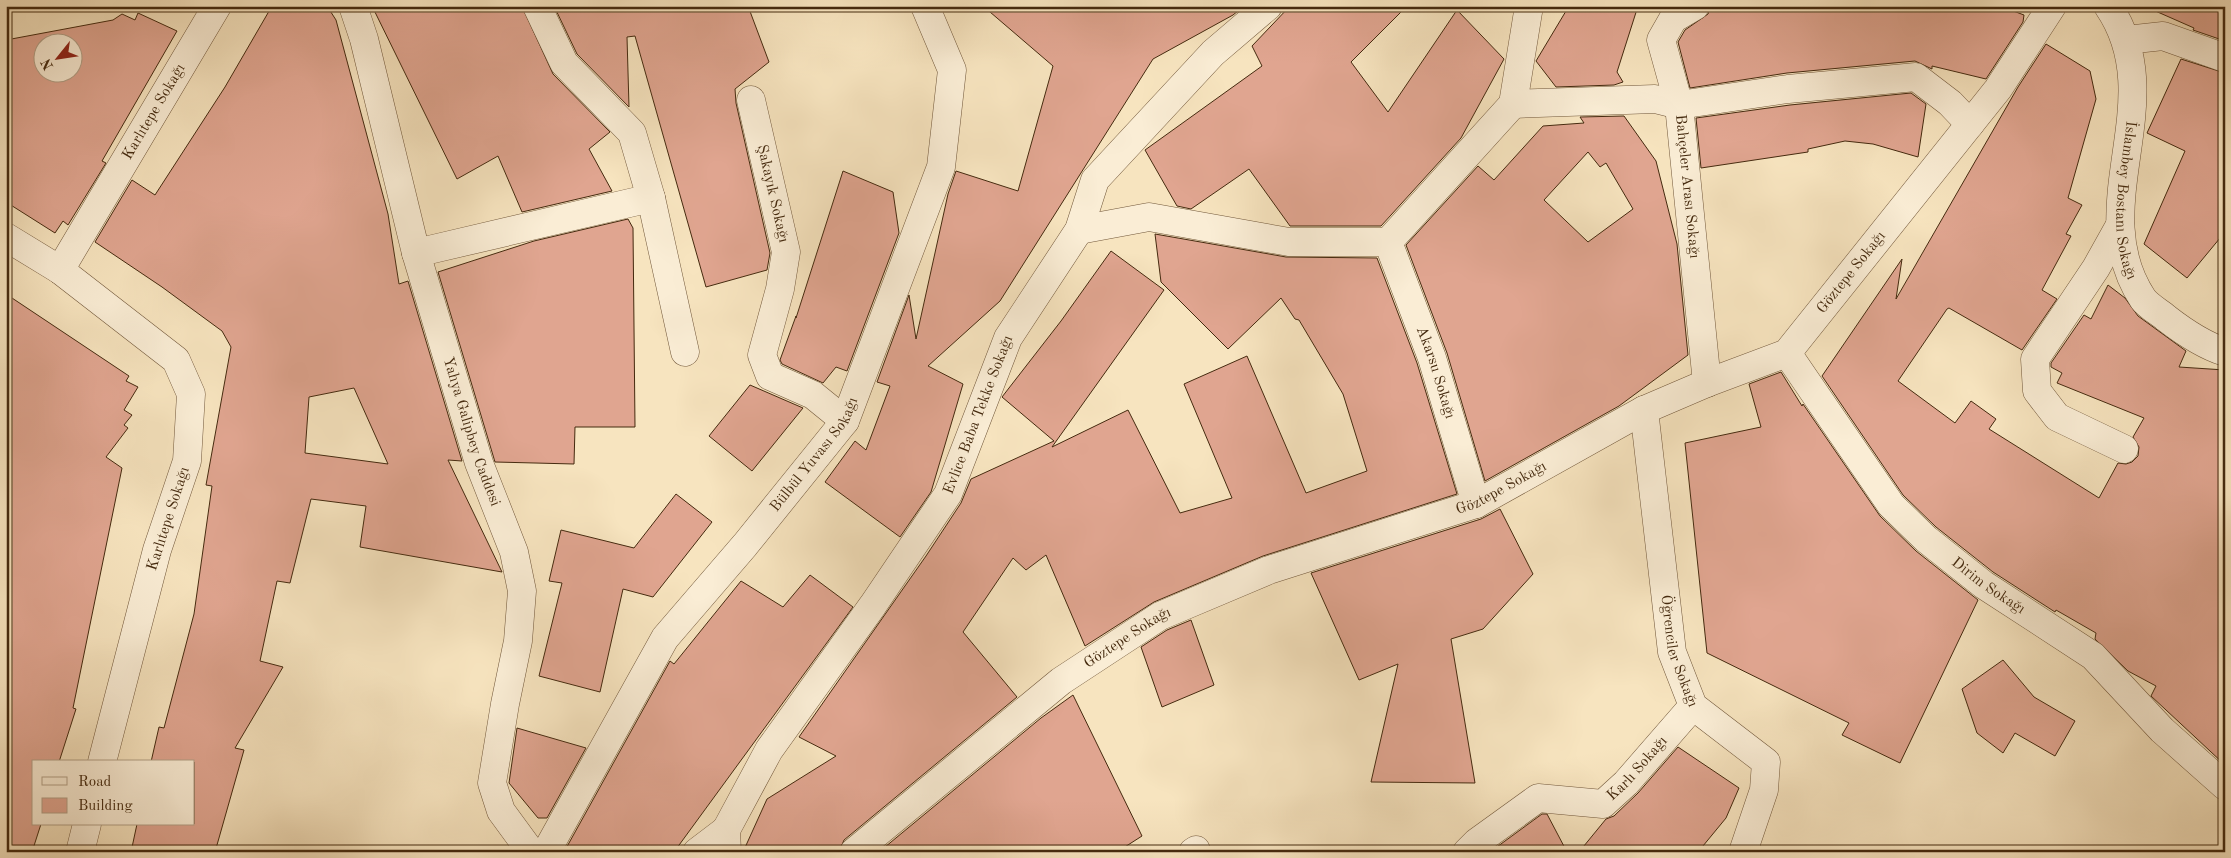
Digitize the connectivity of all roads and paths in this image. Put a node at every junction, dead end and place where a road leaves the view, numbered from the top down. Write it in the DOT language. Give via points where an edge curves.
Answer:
graph roads {
  1 [pos="217,6"];
  2 [pos="353,6"];
  3 [pos="536,6"];
  4 [pos="925,6"];
  5 [pos="1268,6"];
  6 [pos="1529,6"];
  7 [pos="1695,6"];
  8 [pos="2052,6"];
  9 [pos="2108,6"];
  10 [pos="2126,40"];
  11 [pos="2225,58"];
  12 [pos="751,100"];
  13 [pos="1513,104"];
  14 [pos="1679,105"];
  15 [pos="1970,124"];
  16 [pos="652,198"];
  17 [pos="2120,224"];
  18 [pos="1079,230"];
  19 [pos="6,237"];
  20 [pos="1388,242"];
  21 [pos="416,253"];
  22 [pos="60,270"];
  23 [pos="685,352"];
  24 [pos="2225,352"];
  25 [pos="1787,354"];
  26 [pos="1707,383"];
  27 [pos="1644,410"];
  28 [pos="845,421"];
  29 [pos="2124,449"];
  30 [pos="1476,504"];
  31 [pos="1692,706"];
  32 [pos="103,760"];
  33 [pos="2225,786"];
  34 [pos="86,826"];
  35 [pos="727,841"];
  36 [pos="80,852"];
  37 [pos="531,852"];
  38 [pos="546,852"];
  39 [pos="697,852"];
  40 [pos="854,852"];
  41 [pos="1467,852"];
  42 [pos="1743,852"];
  1 -- 22 [label="street, Karlıtepe Sokağı"];
  2 -- 21 [label="street, Yahya Galipbey Caddesi" via="364,39"];
  3 -- 16 [label="street" via="564,63 632,132"];
  4 -- 28 [label="street, Bülbül Yuvası Sokağı" via="952,70 941,167"];
  5 -- 18 [label="street, Evlice Baba Tekke Sokağı" via="1213,53 1095,180"];
  6 -- 13 [label="street"];
  7 -- 14 [label="street, Bahçeler Arası Sokağı" via="1673,19 1661,40"];
  8 -- 15 [label="street, Göztepe Sokağı" via="1998,89"];
  9 -- 10 [label="street, İslambey Bostanı Sokağı"];
  10 -- 11 [label="street" via="2163,36"];
  10 -- 17 [label="street, İslambey Bostanı Sokağı" via="2133,77 2132,116 2123,171"];
  12 -- 28 [label="street, Şakayık Sokağı" via="786,252 780,289 762,355 770,376 813,395"];
  13 -- 14 [label="street" via="1655,99"];
  13 -- 20 [label="street"];
  14 -- 15 [label="street" via="1788,89 1916,76"];
  14 -- 26 [label="street, Bahçeler Arası Sokağı"];
  15 -- 25 [label="street, Göztepe Sokağı"];
  16 -- 21 [label="street"];
  16 -- 23 [label="street"];
  17 -- 24 [label="street, İslambey Bostanı Sokağı" via="2124,258 2144,300 2184,333"];
  17 -- 29 [label="street" via="2096,268 2035,359 2037,391 2057,417"];
  18 -- 20 [label="street" via="1149,217 1289,242"];
  18 -- 35 [label="street, Evlice Baba Tekke Sokağı" via="1008,338 948,494 769,750"];
  19 -- 22 [label="street, Karlıtepe Sokağı"];
  20 -- 30 [label="street, Akarsu Sokağı" via="1432,358"];
  21 -- 37 [label="street, Yahya Galipbey Caddesi" via="479,463 514,552 522,591 518,641 492,783 501,811"];
  22 -- 32 [label="street, Karlıtepe Sokağı" via="176,360 190,394 187,461 157,550"];
  25 -- 26 [label="street, Göztepe Sokağı"];
  25 -- 33 [label="street, Dirim Sokağı" via="1891,504 1926,539 1984,585 2094,656 2162,730"];
  26 -- 27 [label="street, Göztepe Sokağı"];
  27 -- 30 [label="street, Göztepe Sokağı"];
  27 -- 31 [label="street, Öğrenciler Sokağı" via="1672,652"];
  28 -- 38 [label="street, Bülbül Yuvası Sokağı" via="665,638"];
  30 -- 40 [label="street, Göztepe Sokağı" via="1269,570 1160,616 1060,681"];
  31 -- 41 [label="street, Karlı Sokağı" via="1626,783 1603,804 1538,798"];
  31 -- 42 [label="street, Öğrenciler Sokağı" via="1766,762 1764,790"];
  34 -- 36 [label="street"];
  35 -- 39 [label="street"];
}
